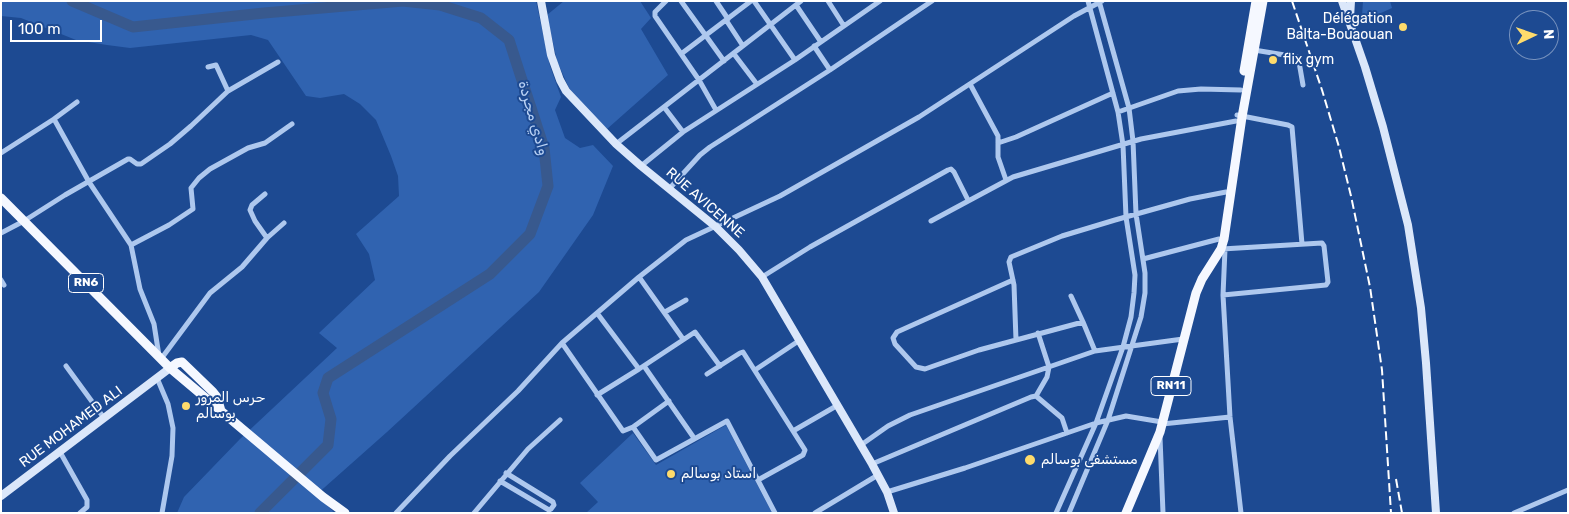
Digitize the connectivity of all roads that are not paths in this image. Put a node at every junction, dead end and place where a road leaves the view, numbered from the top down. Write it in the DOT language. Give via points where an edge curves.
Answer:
graph roads {
  1 [pos="541,1"];
  2 [pos="666,1"];
  3 [pos="681,1"];
  4 [pos="716,1"];
  5 [pos="753,1"];
  6 [pos="828,1"];
  7 [pos="880,1"];
  8 [pos="932,1"];
  9 [pos="1256,1"];
  10 [pos="1263,1"];
  11 [pos="1342,1"];
  12 [pos="1351,1"];
  13 [pos="1100,2"];
  14 [pos="798,3"];
  15 [pos="1089,4"];
  16 [pos="727,19"];
  17 [pos="1350,24"];
  18 [pos="770,25"];
  19 [pos="844,26"];
  20 [pos="706,36"];
  21 [pos="821,42"];
  22 [pos="743,46"];
  23 [pos="814,46"];
  24 [pos="1253,50"];
  25 [pos="681,54"];
  26 [pos="734,54"];
  27 [pos="724,60"];
  28 [pos="795,60"];
  29 [pos="278,62"];
  30 [pos="208,67"];
  31 [pos="830,70"];
  32 [pos="699,80"];
  33 [pos="756,83"];
  34 [pos="970,84"];
  35 [pos="1303,85"];
  36 [pos="1240,90"];
  37 [pos="228,91"];
  38 [pos="1113,93"];
  39 [pos="77,102"];
  40 [pos="664,107"];
  41 [pos="1128,108"];
  42 [pos="716,110"];
  43 [pos="1118,112"];
  44 [pos="1238,118"];
  45 [pos="54,119"];
  46 [pos="292,124"];
  47 [pos="683,132"];
  48 [pos="1133,142"];
  49 [pos="998,143"];
  50 [pos="616,144"];
  51 [pos="1123,144"];
  52 [pos="1,153"];
  53 [pos="641,166"];
  54 [pos="1006,180"];
  55 [pos="89,182"];
  56 [pos="670,188"];
  57 [pos="1226,192"];
  58 [pos="266,194"];
  59 [pos="1,198"];
  60 [pos="968,200"];
  61 [pos="1136,214"];
  62 [pos="1126,217"];
  63 [pos="24,221"];
  64 [pos="931,221"];
  65 [pos="284,223"];
  66 [pos="716,226"];
  67 [pos="1,233"];
  68 [pos="267,238"];
  69 [pos="1302,244"];
  70 [pos="131,246"];
  71 [pos="1220,247"];
  72 [pos="1143,259"];
  73 [pos="639,277"];
  74 [pos="762,277"];
  75 [pos="1013,280"];
  76 [pos="1223,295"];
  77 [pos="1072,296"];
  78 [pos="686,300"];
  79 [pos="665,312"];
  80 [pos="596,313"];
  81 [pos="1083,322"];
  82 [pos="1038,334"];
  83 [pos="683,339"];
  84 [pos="1183,339"];
  85 [pos="800,340"];
  86 [pos="1016,340"];
  87 [pos="562,343"];
  88 [pos="1132,346"];
  89 [pos="1123,347"];
  90 [pos="1095,351"];
  91 [pos="160,357"];
  92 [pos="66,366"];
  93 [pos="720,366"];
  94 [pos="1049,367"];
  95 [pos="170,368"];
  96 [pos="641,368"];
  97 [pos="755,370"];
  98 [pos="708,374"];
  99 [pos="157,378"];
  100 [pos="597,395"];
  101 [pos="1036,396"];
  102 [pos="669,401"];
  103 [pos="838,405"];
  104 [pos="1230,417"];
  105 [pos="104,418"];
  106 [pos="560,420"];
  107 [pos="1108,420"];
  108 [pos="1096,423"];
  109 [pos="1161,426"];
  110 [pos="633,427"];
  111 [pos="793,431"];
  112 [pos="1067,433"];
  113 [pos="694,438"];
  114 [pos="861,445"];
  115 [pos="60,452"];
  116 [pos="872,464"];
  117 [pos="506,473"];
  118 [pos="878,475"];
  119 [pos="758,480"];
  120 [pos="500,481"];
  121 [pos="1568,490"];
  122 [pos="887,492"];
  123 [pos="1,496"];
  124 [pos="80,513"];
  125 [pos="162,513"];
  126 [pos="345,513"];
  127 [pos="396,513"];
  128 [pos="474,513"];
  129 [pos="775,513"];
  130 [pos="815,513"];
  131 [pos="894,513"];
  132 [pos="1056,513"];
  133 [pos="1070,513"];
  134 [pos="1126,513"];
  135 [pos="1163,513"];
  136 [pos="1241,513"];
  137 [pos="1436,513"];
  138 [pos="1514,513"];
  1 -- 50 [label="street, RUE AVICENNE" via="551,55 560,80 573,100"];
  2 -- 25 [label="street" via="654,14"];
  3 -- 20 [label="street"];
  4 -- 16 [label="street"];
  5 -- 16 [label="street"];
  5 -- 18 [label="street"];
  6 -- 19 [label="street"];
  7 -- 19 [label="street"];
  8 -- 31 [label="street"];
  9 -- 36 [label="main road, RN11"];
  10 -- 24 [label="main road, RN11"];
  11 -- 17 [label="street"];
  12 -- 17 [label="street"];
  13 -- 15 [label="street"];
  13 -- 41 [label="street"];
  14 -- 18 [label="street"];
  14 -- 21 [label="street"];
  15 -- 34 [label="street"];
  15 -- 38 [label="street"];
  16 -- 20 [label="street"];
  16 -- 22 [label="street"];
  17 -- 137 [label="street" via="1383,127 1409,233 1421,308"];
  18 -- 22 [label="street"];
  18 -- 28 [label="street"];
  19 -- 21 [label="street"];
  20 -- 25 [label="street"];
  20 -- 27 [label="street"];
  21 -- 23 [label="street"];
  22 -- 26 [label="street"];
  23 -- 28 [label="street"];
  23 -- 31 [label="street"];
  24 -- 35 [label="street" via="1297,57"];
  24 -- 44 [label="main road, RN11"];
  25 -- 32 [label="street"];
  26 -- 27 [label="street"];
  26 -- 33 [label="street"];
  27 -- 32 [label="street"];
  28 -- 33 [label="street"];
  29 -- 37 [label="street"];
  30 -- 37 [label="street" via="216,65"];
  31 -- 56 [label="street" via="710,147"];
  32 -- 40 [label="street"];
  32 -- 42 [label="street"];
  33 -- 42 [label="street"];
  34 -- 49 [label="street" via="994,127"];
  34 -- 66 [label="street" via="788,192"];
  36 -- 41 [label="street" via="1178,91"];
  36 -- 44 [label="main road, RN11"];
  37 -- 55 [label="street" via="191,126 145,162 139,165 128,159"];
  38 -- 43 [label="street"];
  38 -- 49 [label="street"];
  39 -- 45 [label="street"];
  40 -- 47 [label="street"];
  40 -- 50 [label="street"];
  41 -- 43 [label="street"];
  41 -- 48 [label="street"];
  42 -- 47 [label="street"];
  43 -- 51 [label="street"];
  44 -- 48 [label="street"];
  44 -- 57 [label="main road, RN11"];
  44 -- 69 [label="street" via="1292,127"];
  44 -- 71 [label="main road, RN11" via="1224,239"];
  45 -- 52 [label="street"];
  45 -- 55 [label="street"];
  46 -- 70 [label="street" via="265,143 248,148 210,169 191,188 192,209"];
  47 -- 53 [label="street"];
  48 -- 51 [label="street"];
  48 -- 61 [label="street"];
  49 -- 54 [label="street" via="998,157"];
  50 -- 53 [label="street, RUE AVICENNE"];
  51 -- 54 [label="street"];
  51 -- 62 [label="street"];
  53 -- 56 [label="street, RUE AVICENNE"];
  54 -- 60 [label="street"];
  55 -- 63 [label="street"];
  55 -- 70 [label="street"];
  56 -- 66 [label="street, RUE AVICENNE"];
  57 -- 61 [label="street"];
  57 -- 71 [label="main road, RN11"];
  58 -- 68 [label="street" via="250,210"];
  59 -- 63 [label="main road, RN6"];
  60 -- 64 [label="street"];
  60 -- 74 [label="street" via="954,172 948,170"];
  61 -- 62 [label="street"];
  61 -- 72 [label="street"];
  62 -- 75 [label="street" via="1062,236 1011,257"];
  62 -- 89 [label="street" via="1135,275 1131,317"];
  63 -- 67 [label="street"];
  63 -- 91 [label="main road, RN6"];
  65 -- 68 [label="street"];
  66 -- 73 [label="street" via="686,240"];
  66 -- 74 [label="street, RUE AVICENNE"];
  68 -- 91 [label="street" via="242,267 210,293"];
  69 -- 71 [label="street"];
  69 -- 76 [label="street" via="1323,244 1327,284"];
  70 -- 91 [label="street" via="140,289 154,324"];
  71 -- 72 [label="street"];
  71 -- 76 [label="street"];
  71 -- 84 [label="main road, RN11" via="1196,293"];
  72 -- 88 [label="street" via="1141,318"];
  73 -- 79 [label="street"];
  73 -- 80 [label="street"];
  74 -- 85 [label="street, RUE AVICENNE"];
  75 -- 86 [label="street"];
  75 -- 86 [label="street" via="897,332 893,338 916,367 925,369"];
  76 -- 104 [label="street"];
  77 -- 81 [label="street"];
  78 -- 79 [label="street"];
  79 -- 83 [label="street"];
  80 -- 87 [label="street"];
  80 -- 96 [label="street"];
  81 -- 82 [label="street"];
  81 -- 90 [label="street"];
  82 -- 86 [label="street"];
  82 -- 94 [label="street"];
  83 -- 93 [label="street" via="696,332"];
  83 -- 96 [label="street"];
  84 -- 88 [label="street"];
  84 -- 109 [label="main road, RN11"];
  85 -- 97 [label="street"];
  85 -- 103 [label="street, RUE AVICENNE"];
  87 -- 100 [label="street"];
  87 -- 127 [label="street"];
  88 -- 89 [label="street"];
  88 -- 107 [label="street"];
  89 -- 90 [label="street"];
  89 -- 108 [label="street"];
  90 -- 94 [label="street"];
  91 -- 95 [label="main road, RN6"];
  92 -- 105 [label="street"];
  93 -- 97 [label="street" via="741,352"];
  93 -- 98 [label="street"];
  94 -- 101 [label="street"];
  94 -- 114 [label="street" via="910,415"];
  95 -- 99 [label="street, RUE MOHAMED ALI"];
  95 -- 126 [label="main road, RN6"];
  96 -- 100 [label="street"];
  96 -- 102 [label="street"];
  97 -- 111 [label="street"];
  99 -- 105 [label="street, RUE MOHAMED ALI"];
  99 -- 125 [label="street" via="168,404 173,428 172,456"];
  100 -- 110 [label="street" via="623,432"];
  101 -- 112 [label="street" via="1062,418"];
  101 -- 116 [label="street"];
  102 -- 110 [label="street"];
  102 -- 113 [label="street"];
  103 -- 111 [label="street"];
  103 -- 114 [label="street, RUE AVICENNE"];
  104 -- 109 [label="street"];
  104 -- 136 [label="street"];
  105 -- 115 [label="street, RUE MOHAMED ALI"];
  106 -- 117 [label="street"];
  107 -- 108 [label="street"];
  107 -- 109 [label="street" via="1126,416"];
  107 -- 133 [label="street"];
  108 -- 112 [label="street"];
  108 -- 132 [label="street"];
  109 -- 134 [label="main road, RN11"];
  109 -- 135 [label="street"];
  110 -- 113 [label="street" via="655,460"];
  111 -- 119 [label="street" via="805,450 804,454"];
  112 -- 122 [label="street"];
  113 -- 119 [label="street" via="727,421"];
  114 -- 116 [label="street, RUE AVICENNE"];
  115 -- 123 [label="street, RUE MOHAMED ALI"];
  115 -- 124 [label="street" via="87,500 87,507"];
  116 -- 118 [label="street, RUE AVICENNE"];
  117 -- 120 [label="street"];
  117 -- 120 [label="street" via="554,505 549,510"];
  118 -- 122 [label="street, RUE AVICENNE"];
  118 -- 130 [label="street"];
  119 -- 129 [label="street"];
  120 -- 128 [label="street"];
  121 -- 138 [label="street"];
  122 -- 131 [label="street, RUE AVICENNE"];
}
